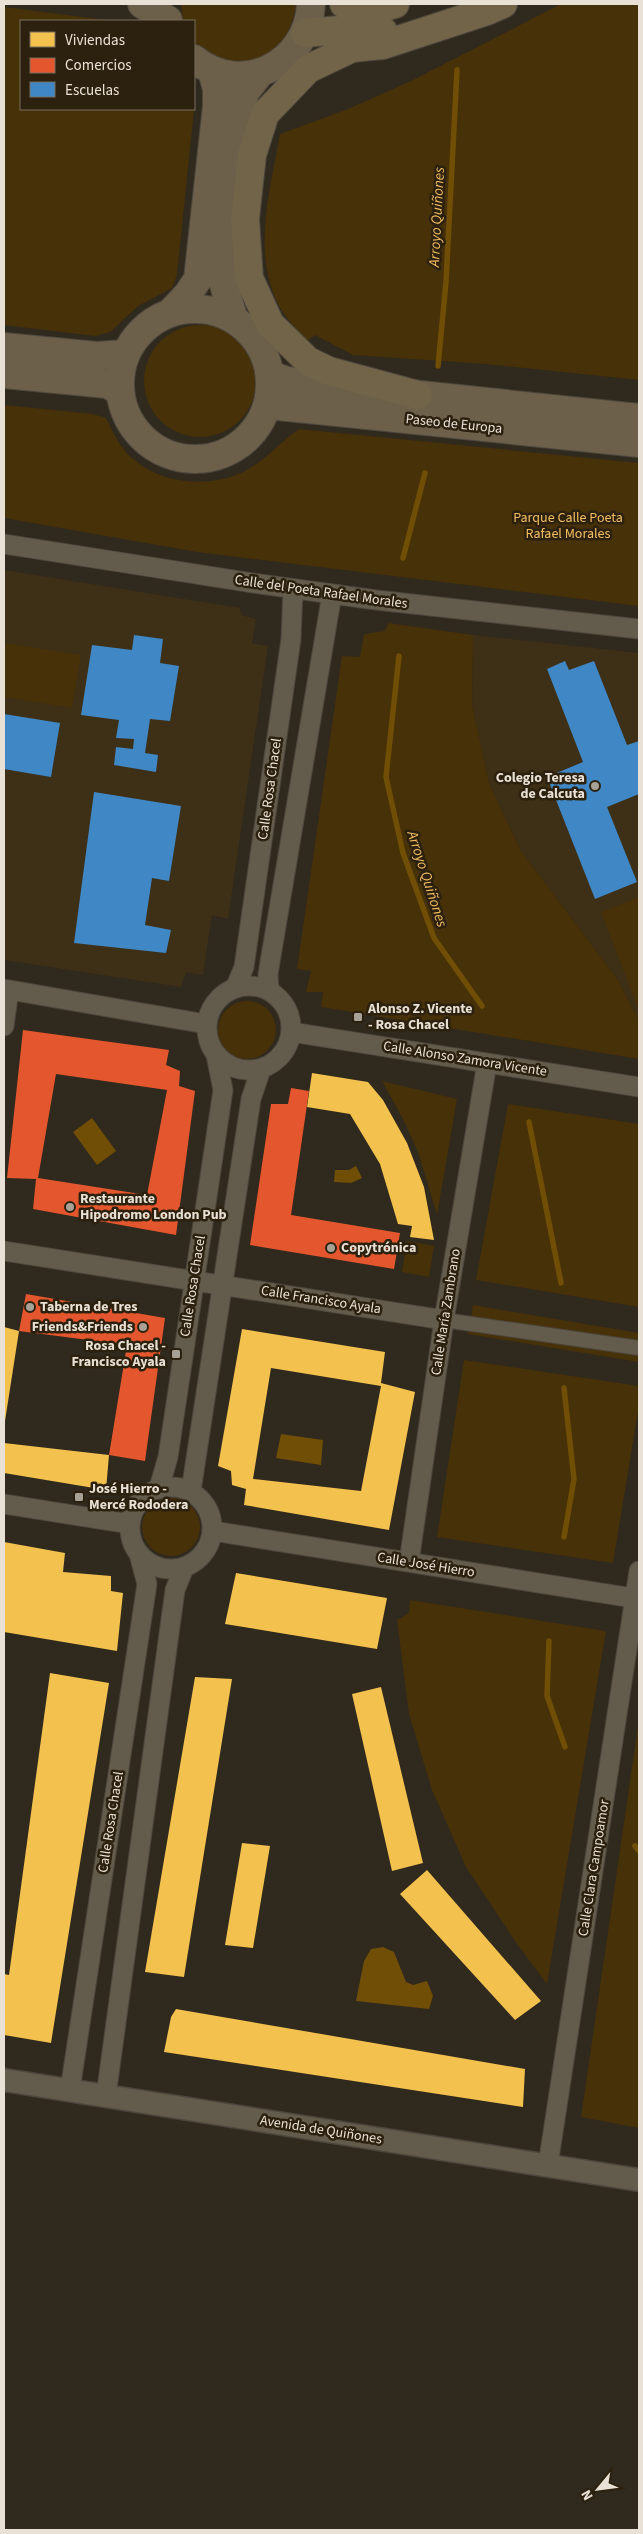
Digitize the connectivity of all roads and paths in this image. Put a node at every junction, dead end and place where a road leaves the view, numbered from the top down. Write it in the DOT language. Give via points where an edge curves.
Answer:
graph roads {
  1 [pos="142,4"];
  2 [pos="311,4"];
  3 [pos="344,4"];
  4 [pos="394,4"];
  5 [pos="503,4"];
  6 [pos="168,15"];
  7 [pos="425,30"];
  8 [pos="305,33"];
  9 [pos="203,65"];
  10 [pos="260,73"];
  11 [pos="172,311"];
  12 [pos="233,317"];
  13 [pos="4,347"];
  14 [pos="125,354"];
  15 [pos="4,374"];
  16 [pos="270,375"];
  17 [pos="120,391"];
  18 [pos="418,395"];
  19 [pos="268,405"];
  20 [pos="639,418"];
  21 [pos="639,443"];
  22 [pos="4,544"];
  23 [pos="293,589"];
  24 [pos="332,594"];
  25 [pos="639,629"];
  26 [pos="236,986"];
  27 [pos="7,989"];
  28 [pos="269,990"];
  29 [pos="206,1024"];
  30 [pos="4,1026"];
  31 [pos="291,1032"];
  32 [pos="216,1055"];
  33 [pos="487,1063"];
  34 [pos="261,1069"];
  35 [pos="639,1087"];
  36 [pos="4,1251"];
  37 [pos="194,1279"];
  38 [pos="222,1284"];
  39 [pos="444,1320"];
  40 [pos="639,1348"];
  41 [pos="159,1488"];
  42 [pos="191,1491"];
  43 [pos="4,1504"];
  44 [pos="130,1524"];
  45 [pos="213,1532"];
  46 [pos="139,1554"];
  47 [pos="409,1562"];
  48 [pos="184,1568"];
  49 [pos="639,1571"];
  50 [pos="637,1599"];
  51 [pos="4,2080"];
  52 [pos="70,2090"];
  53 [pos="106,2096"];
  54 [pos="548,2165"];
  55 [pos="639,2180"];
  1 -- 6 [label="main road"];
  2 -- 8 [label="main road"];
  3 -- 4 [label="highway" via="353,8 380,8"];
  5 -- 7 [label="highway" via="487,12"];
  7 -- 8 [label="highway" via="351,29"];
  7 -- 18 [label="highway" via="383,45 352,48 308,69 265,114 252,155 245,218 249,278 270,324 308,361 329,371"];
  8 -- 10 [label="main road" via="284,60"];
  9 -- 10 [label="main road" via="227,76"];
  9 -- 11 [label="main road" via="216,89 217,106 198,279"];
  10 -- 12 [label="main road" via="245,92 240,119 223,281"];
  11 -- 12 [label="main road" via="203,308"];
  11 -- 14 [label="main road" via="152,321 136,336"];
  12 -- 16 [label="main road" via="258,342"];
  13 -- 14 [label="main road" via="97,356"];
  14 -- 17 [label="main road" via="120,372"];
  15 -- 17 [label="main road" via="107,384"];
  16 -- 18 [label="main road, Paseo de Europa" via="287,381"];
  16 -- 19 [label="main road"];
  17 -- 19 [label="main road" via="126,414 138,433 156,448 177,457 200,459 229,451 258,426"];
  18 -- 20 [label="main road, Paseo de Europa"];
  19 -- 21 [label="main road, Paseo de Europa"];
  22 -- 23 [label="street, Calle del Poeta Rafael Morales"];
  23 -- 24 [label="street, Calle del Poeta Rafael Morales"];
  23 -- 26 [label="street, Calle Rosa Chacel" via="288,659 244,967"];
  24 -- 25 [label="street, Calle del Poeta Rafael Morales"];
  24 -- 28 [label="street, Calle Rosa Chacel" via="268,974"];
  26 -- 28 [label="street" via="253,985"];
  26 -- 29 [label="street" via="221,995 211,1008"];
  27 -- 29 [label="street"];
  27 -- 30 [label="street"];
  28 -- 31 [label="street" via="282,1000 290,1015"];
  29 -- 32 [label="street" via="208,1040"];
  31 -- 33 [label="street, Calle Alonso Zamora Vicente"];
  31 -- 34 [label="street" via="286,1048 276,1061"];
  32 -- 34 [label="street" via="228,1066 244,1070"];
  32 -- 37 [label="street, Calle Rosa Chacel" via="223,1090"];
  33 -- 35 [label="street, Calle Alonso Zamora Vicente"];
  33 -- 39 [label="street, Calle María Zambrano"];
  34 -- 38 [label="street, Calle Rosa Chacel" via="251,1099"];
  36 -- 37 [label="street, Calle Francisco Ayala"];
  37 -- 38 [label="street, Calle Francisco Ayala"];
  37 -- 41 [label="street, Calle Rosa Chacel" via="168,1457"];
  38 -- 39 [label="street, Calle Francisco Ayala"];
  38 -- 42 [label="street, Calle Rosa Chacel"];
  39 -- 40 [label="street, Calle Francisco Ayala"];
  39 -- 47 [label="street, Calle María Zambrano"];
  41 -- 42 [label="street" via="175,1486"];
  41 -- 44 [label="street" via="134,1508"];
  42 -- 45 [label="street" via="204,1501 211,1515"];
  43 -- 44 [label="street"];
  44 -- 46 [label="street" via="132,1540"];
  45 -- 47 [label="street, Calle José Hierro"];
  45 -- 48 [label="street" via="208,1547 198,1560"];
  46 -- 48 [label="street" via="152,1564 168,1569"];
  46 -- 52 [label="street, Calle Rosa Chacel" via="148,1584"];
  47 -- 50 [label="street, Calle José Hierro"];
  48 -- 53 [label="street" via="175,1590"];
  49 -- 50 [label="street, Calle Clara Campoamor"];
  50 -- 54 [label="street, Calle Clara Campoamor"];
  51 -- 52 [label="street, Avenida de Quiñones"];
  52 -- 53 [label="street, Avenida de Quiñones"];
  53 -- 54 [label="street, Avenida de Quiñones"];
  54 -- 55 [label="street, Avenida de Quiñones"];
}
